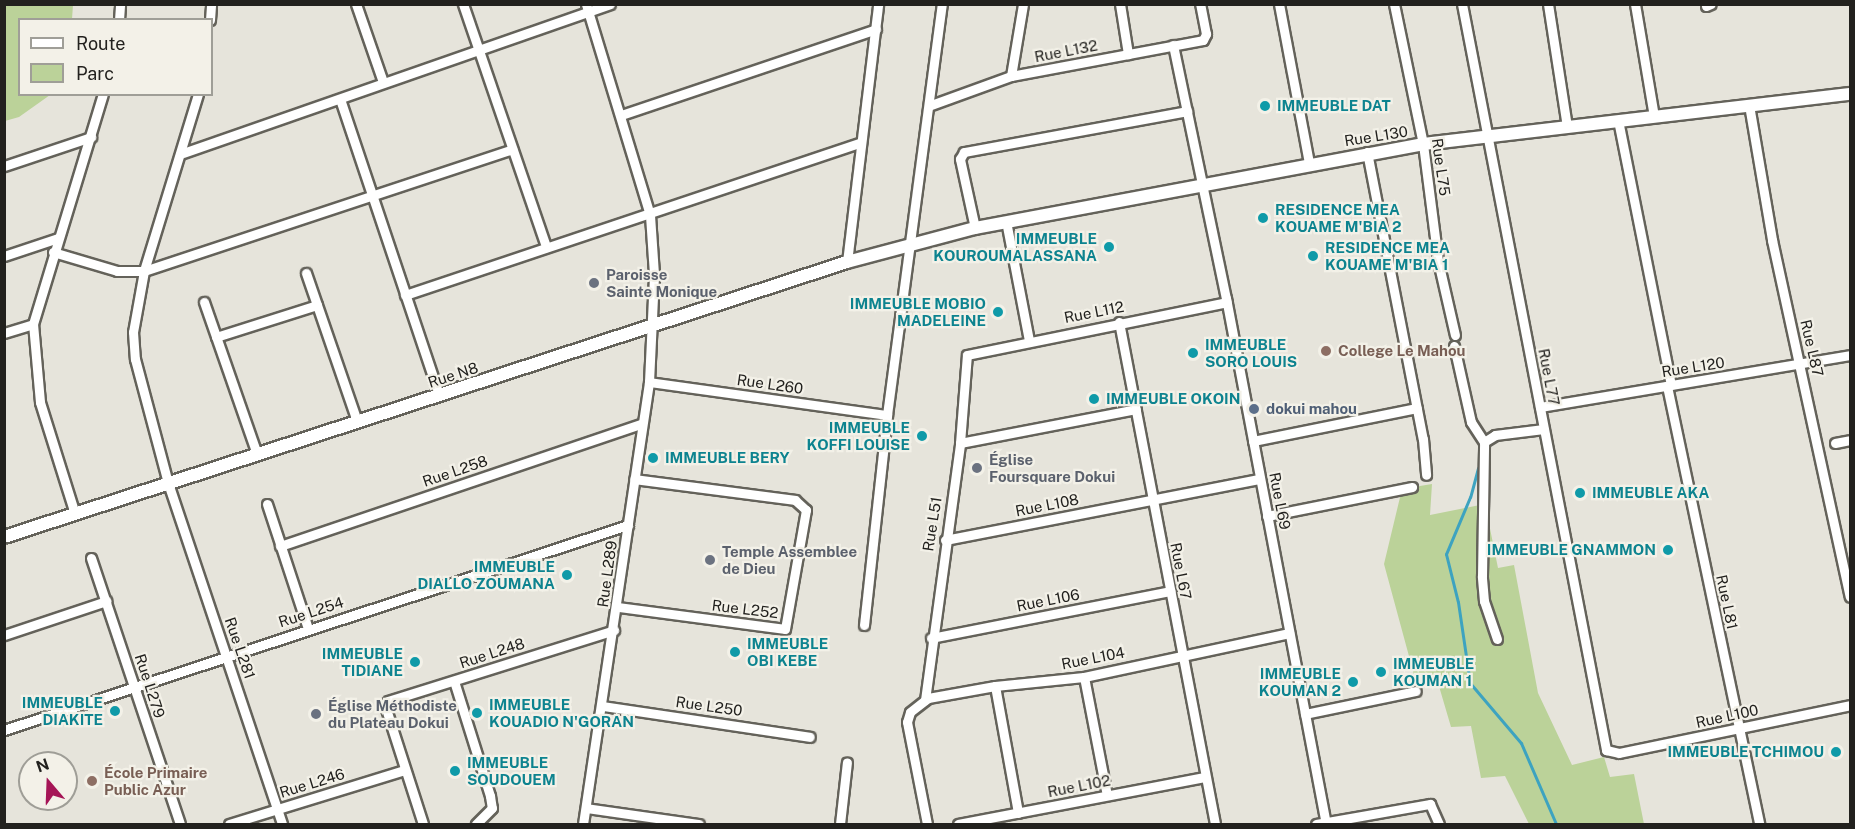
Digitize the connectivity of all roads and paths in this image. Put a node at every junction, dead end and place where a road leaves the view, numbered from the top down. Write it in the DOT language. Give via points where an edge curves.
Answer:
graph roads {
  1 [pos="356,4"];
  2 [pos="464,4"];
  3 [pos="610,4"];
  4 [pos="878,4"];
  5 [pos="942,4"];
  6 [pos="1023,4"];
  7 [pos="1120,4"];
  8 [pos="1200,4"];
  9 [pos="1279,4"];
  10 [pos="1394,4"];
  11 [pos="1462,4"];
  12 [pos="1548,4"];
  13 [pos="1635,4"];
  14 [pos="587,8"];
  15 [pos="876,28"];
  16 [pos="1173,45"];
  17 [pos="479,47"];
  18 [pos="1128,54"];
  19 [pos="1011,76"];
  20 [pos="383,82"];
  21 [pos="1851,93"];
  22 [pos="102,96"];
  23 [pos="197,96"];
  24 [pos="340,99"];
  25 [pos="931,105"];
  26 [pos="1749,105"];
  27 [pos="1187,111"];
  28 [pos="621,115"];
  29 [pos="1654,116"];
  30 [pos="1618,120"];
  31 [pos="1567,127"];
  32 [pos="1487,135"];
  33 [pos="91,137"];
  34 [pos="859,143"];
  35 [pos="1423,144"];
  36 [pos="512,149"];
  37 [pos="1367,152"];
  38 [pos="183,153"];
  39 [pos="1309,163"];
  40 [pos="4,166"];
  41 [pos="1203,184"];
  42 [pos="373,194"];
  43 [pos="650,216"];
  44 [pos="1006,221"];
  45 [pos="975,228"];
  46 [pos="58,238"];
  47 [pos="912,244"];
  48 [pos="546,247"];
  49 [pos="53,252"];
  50 [pos="4,256"];
  51 [pos="846,262"];
  52 [pos="144,271"];
  53 [pos="306,273"];
  54 [pos="405,295"];
  55 [pos="204,302"];
  56 [pos="1227,302"];
  57 [pos="317,305"];
  58 [pos="1119,322"];
  59 [pos="33,324"];
  60 [pos="654,326"];
  61 [pos="4,333"];
  62 [pos="1455,335"];
  63 [pos="216,337"];
  64 [pos="1029,340"];
  65 [pos="1454,346"];
  66 [pos="968,353"];
  67 [pos="1851,356"];
  68 [pos="1802,366"];
  69 [pos="649,382"];
  70 [pos="1669,386"];
  71 [pos="439,395"];
  72 [pos="1540,407"];
  73 [pos="1417,408"];
  74 [pos="1136,409"];
  75 [pos="887,415"];
  76 [pos="357,421"];
  77 [pos="640,424"];
  78 [pos="1544,429"];
  79 [pos="1851,440"];
  80 [pos="1253,441"];
  81 [pos="1484,442"];
  82 [pos="960,443"];
  83 [pos="1835,443"];
  84 [pos="256,454"];
  85 [pos="1426,475"];
  86 [pos="634,479"];
  87 [pos="1260,479"];
  88 [pos="168,483"];
  89 [pos="1412,487"];
  90 [pos="1153,499"];
  91 [pos="267,504"];
  92 [pos="75,514"];
  93 [pos="1267,516"];
  94 [pos="628,525"];
  95 [pos="4,537"];
  96 [pos="945,540"];
  97 [pos="280,546"];
  98 [pos="92,558"];
  99 [pos="1847,564"];
  100 [pos="1170,591"];
  101 [pos="1851,597"];
  102 [pos="106,601"];
  103 [pos="618,607"];
  104 [pos="864,625"];
  105 [pos="308,629"];
  106 [pos="614,630"];
  107 [pos="1289,633"];
  108 [pos="4,635"];
  109 [pos="931,638"];
  110 [pos="1497,639"];
  111 [pos="1181,655"];
  112 [pos="227,656"];
  113 [pos="1084,677"];
  114 [pos="454,681"];
  115 [pos="995,686"];
  116 [pos="134,687"];
  117 [pos="1416,691"];
  118 [pos="925,700"];
  119 [pos="1851,705"];
  120 [pos="603,706"];
  121 [pos="1305,714"];
  122 [pos="4,730"];
  123 [pos="1738,730"];
  124 [pos="810,737"];
  125 [pos="1610,753"];
  126 [pos="847,762"];
  127 [pos="405,770"];
  128 [pos="1205,777"];
  129 [pos="1107,795"];
  130 [pos="586,808"];
  131 [pos="277,809"];
  132 [pos="1018,813"];
  133 [pos="1326,824"];
  134 [pos="180,825"];
  135 [pos="229,825"];
  136 [pos="282,825"];
  137 [pos="423,825"];
  138 [pos="476,825"];
  139 [pos="583,825"];
  140 [pos="699,825"];
  141 [pos="840,825"];
  142 [pos="927,825"];
  143 [pos="958,825"];
  144 [pos="1215,825"];
  145 [pos="1316,825"];
  146 [pos="1439,825"];
  147 [pos="1759,825"];
  1 -- 20 [label="street"];
  2 -- 17 [label="street"];
  3 -- 14 [label="street"];
  4 -- 15 [label="street"];
  5 -- 25 [label="street"];
  6 -- 19 [label="street"];
  7 -- 18 [label="street"];
  8 -- 16 [label="street, Rue L132" via="1206,34 1203,40"];
  9 -- 39 [label="street"];
  10 -- 35 [label="street, Rue L75"];
  11 -- 32 [label="street, Rue L77"];
  12 -- 31 [label="street"];
  13 -- 29 [label="street"];
  14 -- 17 [label="street"];
  14 -- 28 [label="street, Rue L289"];
  15 -- 28 [label="street"];
  15 -- 34 [label="street"];
  16 -- 18 [label="street, Rue L132"];
  16 -- 27 [label="street, Rue L69"];
  17 -- 20 [label="street"];
  17 -- 36 [label="street"];
  18 -- 19 [label="street, Rue L132"];
  19 -- 25 [label="street, Rue L132"];
  20 -- 24 [label="street"];
  21 -- 26 [label="street, Rue L130"];
  22 -- 33 [label="street"];
  23 -- 38 [label="street, Rue L281"];
  24 -- 38 [label="street"];
  24 -- 42 [label="street"];
  25 -- 47 [label="street"];
  26 -- 29 [label="street, Rue L130"];
  26 -- 68 [label="street, Rue L87" via="1772,240"];
  27 -- 41 [label="street, Rue L69"];
  27 -- 45 [label="street" via="964,152 960,159"];
  28 -- 43 [label="street, Rue L289"];
  29 -- 30 [label="street, Rue L130"];
  30 -- 31 [label="street, Rue L130"];
  30 -- 70 [label="street, Rue L81"];
  31 -- 32 [label="street, Rue L130"];
  32 -- 35 [label="street, Rue L130"];
  32 -- 72 [label="street, Rue L77"];
  33 -- 40 [label="street"];
  33 -- 46 [label="street"];
  34 -- 43 [label="street"];
  34 -- 51 [label="street"];
  35 -- 37 [label="street, Rue L130"];
  35 -- 62 [label="street, Rue L75" via="1438,261"];
  36 -- 42 [label="street"];
  36 -- 48 [label="street"];
  37 -- 39 [label="street, Rue L130"];
  37 -- 73 [label="street"];
  38 -- 52 [label="street, Rue L281"];
  39 -- 41 [label="street, Rue L130"];
  41 -- 44 [label="street, Rue L130"];
  41 -- 56 [label="street, Rue L69"];
  42 -- 52 [label="street"];
  42 -- 54 [label="street"];
  43 -- 48 [label="street"];
  43 -- 60 [label="street, Rue L289"];
  44 -- 45 [label="street, Rue L130"];
  44 -- 64 [label="street"];
  45 -- 47 [label="street, Rue L130"];
  46 -- 49 [label="street"];
  46 -- 50 [label="street"];
  47 -- 51 [label="street, Rue N8"];
  47 -- 75 [label="street"];
  48 -- 54 [label="street"];
  49 -- 52 [label="street" via="117,271"];
  49 -- 59 [label="street"];
  51 -- 60 [label="street, Rue N8"];
  52 -- 88 [label="street, Rue L281" via="133,332 135,359"];
  53 -- 57 [label="street"];
  54 -- 71 [label="street"];
  55 -- 63 [label="street"];
  56 -- 58 [label="street, Rue L112"];
  56 -- 80 [label="street, Rue L69"];
  57 -- 63 [label="street"];
  57 -- 76 [label="street"];
  58 -- 64 [label="street, Rue L112"];
  58 -- 74 [label="street, Rue L67"];
  59 -- 61 [label="street"];
  59 -- 92 [label="street" via="40,402"];
  60 -- 69 [label="street, Rue L289"];
  60 -- 71 [label="street, Rue N8"];
  63 -- 84 [label="street"];
  64 -- 66 [label="street, Rue L112"];
  65 -- 81 [label="street" via="1472,422"];
  66 -- 82 [label="street, Rue L51"];
  67 -- 68 [label="street, Rue L120"];
  68 -- 70 [label="street, Rue L120"];
  68 -- 99 [label="street, Rue L87"];
  69 -- 75 [label="street, Rue L260"];
  69 -- 77 [label="street, Rue L289"];
  70 -- 72 [label="street, Rue L120"];
  70 -- 123 [label="street, Rue L81"];
  71 -- 76 [label="street, Rue N8"];
  72 -- 78 [label="street, Rue L77"];
  73 -- 80 [label="street"];
  73 -- 85 [label="street"];
  74 -- 82 [label="street"];
  74 -- 90 [label="street, Rue L67"];
  75 -- 104 [label="street"];
  76 -- 84 [label="street, Rue N8"];
  77 -- 86 [label="street, Rue L289"];
  77 -- 97 [label="street, Rue L258"];
  78 -- 81 [label="street" via="1495,435"];
  78 -- 125 [label="street, Rue L77" via="1605,745"];
  79 -- 83 [label="street"];
  80 -- 87 [label="street, Rue L69"];
  81 -- 110 [label="street" via="1482,576 1484,601"];
  82 -- 96 [label="street, Rue L51"];
  84 -- 88 [label="street, Rue N8"];
  86 -- 94 [label="street, Rue L289"];
  86 -- 103 [label="street, Rue L252" via="795,500 806,510 785,629"];
  87 -- 90 [label="street, Rue L108"];
  87 -- 93 [label="street, Rue L69"];
  88 -- 92 [label="street, Rue N8"];
  88 -- 112 [label="street, Rue L281"];
  89 -- 93 [label="street"];
  90 -- 96 [label="street, Rue L108"];
  90 -- 100 [label="street, Rue L67"];
  91 -- 97 [label="street"];
  92 -- 95 [label="street, Rue N8"];
  93 -- 107 [label="street, Rue L69"];
  94 -- 103 [label="street, Rue L289"];
  94 -- 105 [label="street, Rue L254"];
  96 -- 109 [label="street, Rue L51"];
  97 -- 105 [label="street"];
  98 -- 102 [label="street, Rue L279"];
  99 -- 101 [label="street, Rue L87"];
  100 -- 109 [label="street, Rue L106"];
  100 -- 111 [label="street, Rue L67"];
  102 -- 108 [label="street"];
  102 -- 116 [label="street, Rue L279"];
  103 -- 106 [label="street, Rue L289"];
  105 -- 112 [label="street, Rue L254"];
  106 -- 114 [label="street, Rue L248"];
  106 -- 120 [label="street, Rue L289"];
  107 -- 111 [label="street, Rue L104"];
  107 -- 121 [label="street, Rue L69"];
  109 -- 118 [label="street, Rue L51"];
  111 -- 113 [label="street, Rue L104"];
  111 -- 128 [label="street, Rue L67"];
  112 -- 116 [label="street, Rue L254"];
  112 -- 131 [label="street, Rue L281"];
  113 -- 115 [label="street, Rue L104"];
  113 -- 129 [label="street"];
  114 -- 127 [label="street, Rue L248" via="388,701 386,709"];
  114 -- 138 [label="street" via="492,808"];
  115 -- 118 [label="street, Rue L104"];
  115 -- 132 [label="street"];
  116 -- 122 [label="street, Rue L254"];
  116 -- 134 [label="street, Rue L279"];
  117 -- 121 [label="street"];
  118 -- 142 [label="street" via="908,715"];
  119 -- 123 [label="street, Rue L100"];
  120 -- 124 [label="street, Rue L250"];
  120 -- 130 [label="street, Rue L289"];
  121 -- 133 [label="street, Rue L69"];
  123 -- 125 [label="street, Rue L100"];
  123 -- 147 [label="street, Rue L81"];
  126 -- 141 [label="street"];
  127 -- 131 [label="street, Rue L246"];
  127 -- 137 [label="street"];
  128 -- 129 [label="street, Rue L102"];
  128 -- 144 [label="street, Rue L67"];
  129 -- 132 [label="street, Rue L102"];
  130 -- 139 [label="street, Rue L289"];
  130 -- 140 [label="street"];
  131 -- 135 [label="street, Rue L246"];
  131 -- 136 [label="street, Rue L281"];
  132 -- 143 [label="street, Rue L102"];
  133 -- 145 [label="street"];
  133 -- 146 [label="street" via="1433,805"];
}
